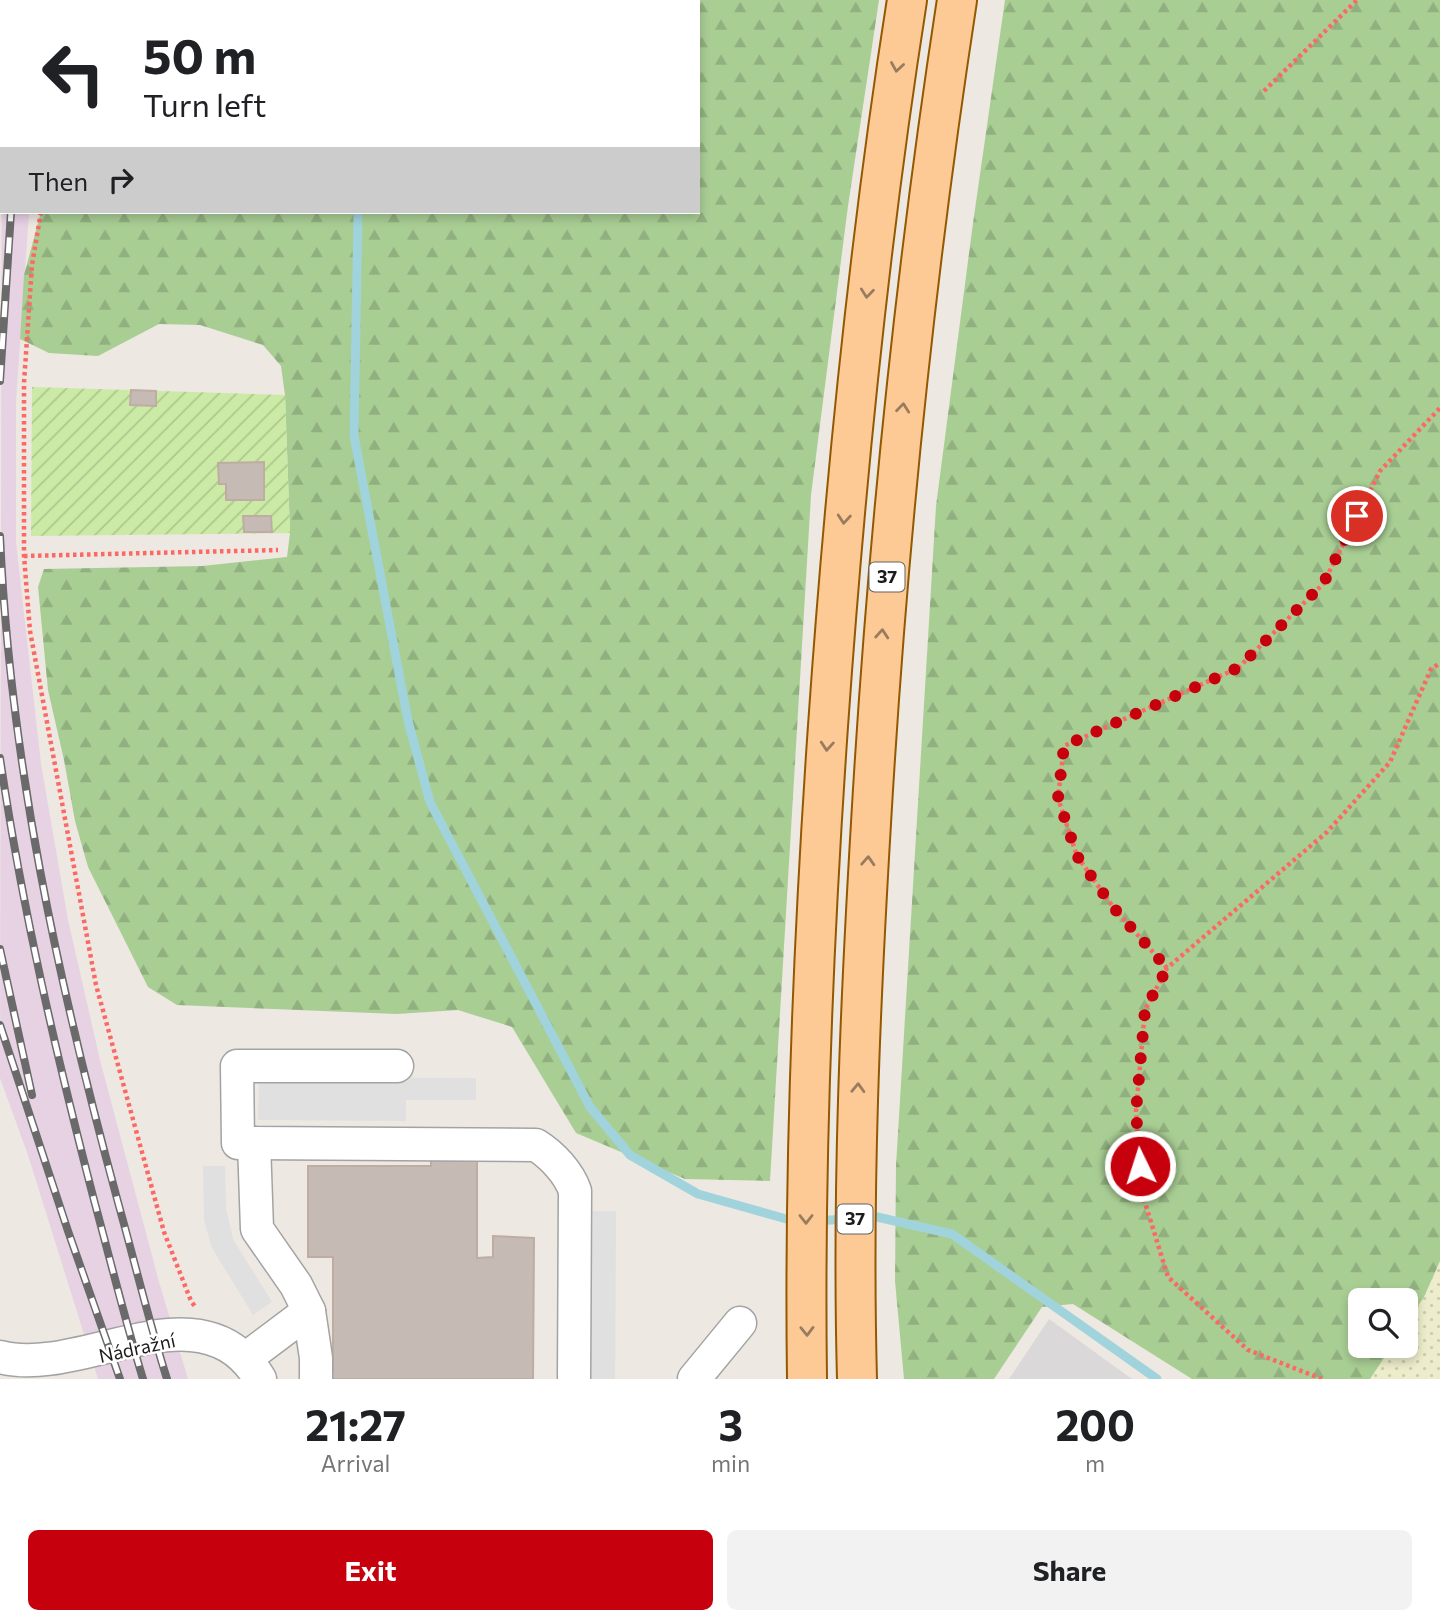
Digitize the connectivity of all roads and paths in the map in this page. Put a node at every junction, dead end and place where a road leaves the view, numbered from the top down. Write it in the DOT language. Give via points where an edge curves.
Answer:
graph roads {
  1 [pos="907,0"];
  2 [pos="957,0"];
  3 [pos="1357,0"];
  4 [pos="1264,91"];
  5 [pos="41,214"];
  6 [pos="1440,408"];
  7 [pos="278,550"];
  8 [pos="23,556"];
  9 [pos="1440,663"];
  10 [pos="1167,968"];
  11 [pos="397,1066"];
  12 [pos="254,1143"];
  13 [pos="199,1311"];
  14 [pos="309,1311"];
  15 [pos="740,1323"];
  16 [pos="0,1357"];
  17 [pos="253,1369"];
  18 [pos="316,1379"];
  19 [pos="574,1379"];
  20 [pos="694,1379"];
  21 [pos="807,1379"];
  22 [pos="857,1379"];
  23 [pos="1322,1379"];
  1 -- 21 [label="main road, 37, one-way" via="875,221 838,585 806,1156"];
  22 -- 2 [label="main road, 37, one-way" via="855,1157 883,617 922,239"];
  3 -- 4 [label="path"];
  5 -- 8 [label="path" via="24,383"];
  6 -- 10 [label="path" via="1380,471 1323,584 1238,668 1064,746 1058,798 1077,856 1113,907"];
  7 -- 8 [label="path"];
  8 -- 13 [label="path" via="30,631 96,985 164,1232"];
  9 -- 10 [label="path" via="1431,669 1390,762 1327,832"];
  10 -- 23 [label="path" via="1145,1010 1136,1111 1142,1194 1168,1277 1248,1350"];
  11 -- 12 [label="lane" via="237,1066 238,1143"];
  12 -- 14 [label="lane" via="257,1229"];
  12 -- 19 [label="lane" via="536,1145 545,1151 572,1181 575,1191"];
  14 -- 17 [label="lane"];
  14 -- 18 [label="lane"];
  15 -- 20 [label="lane"];
  16 -- 17 [label="lane, Nádražní" via="26,1365 47,1365 187,1338 217,1342"];
}
